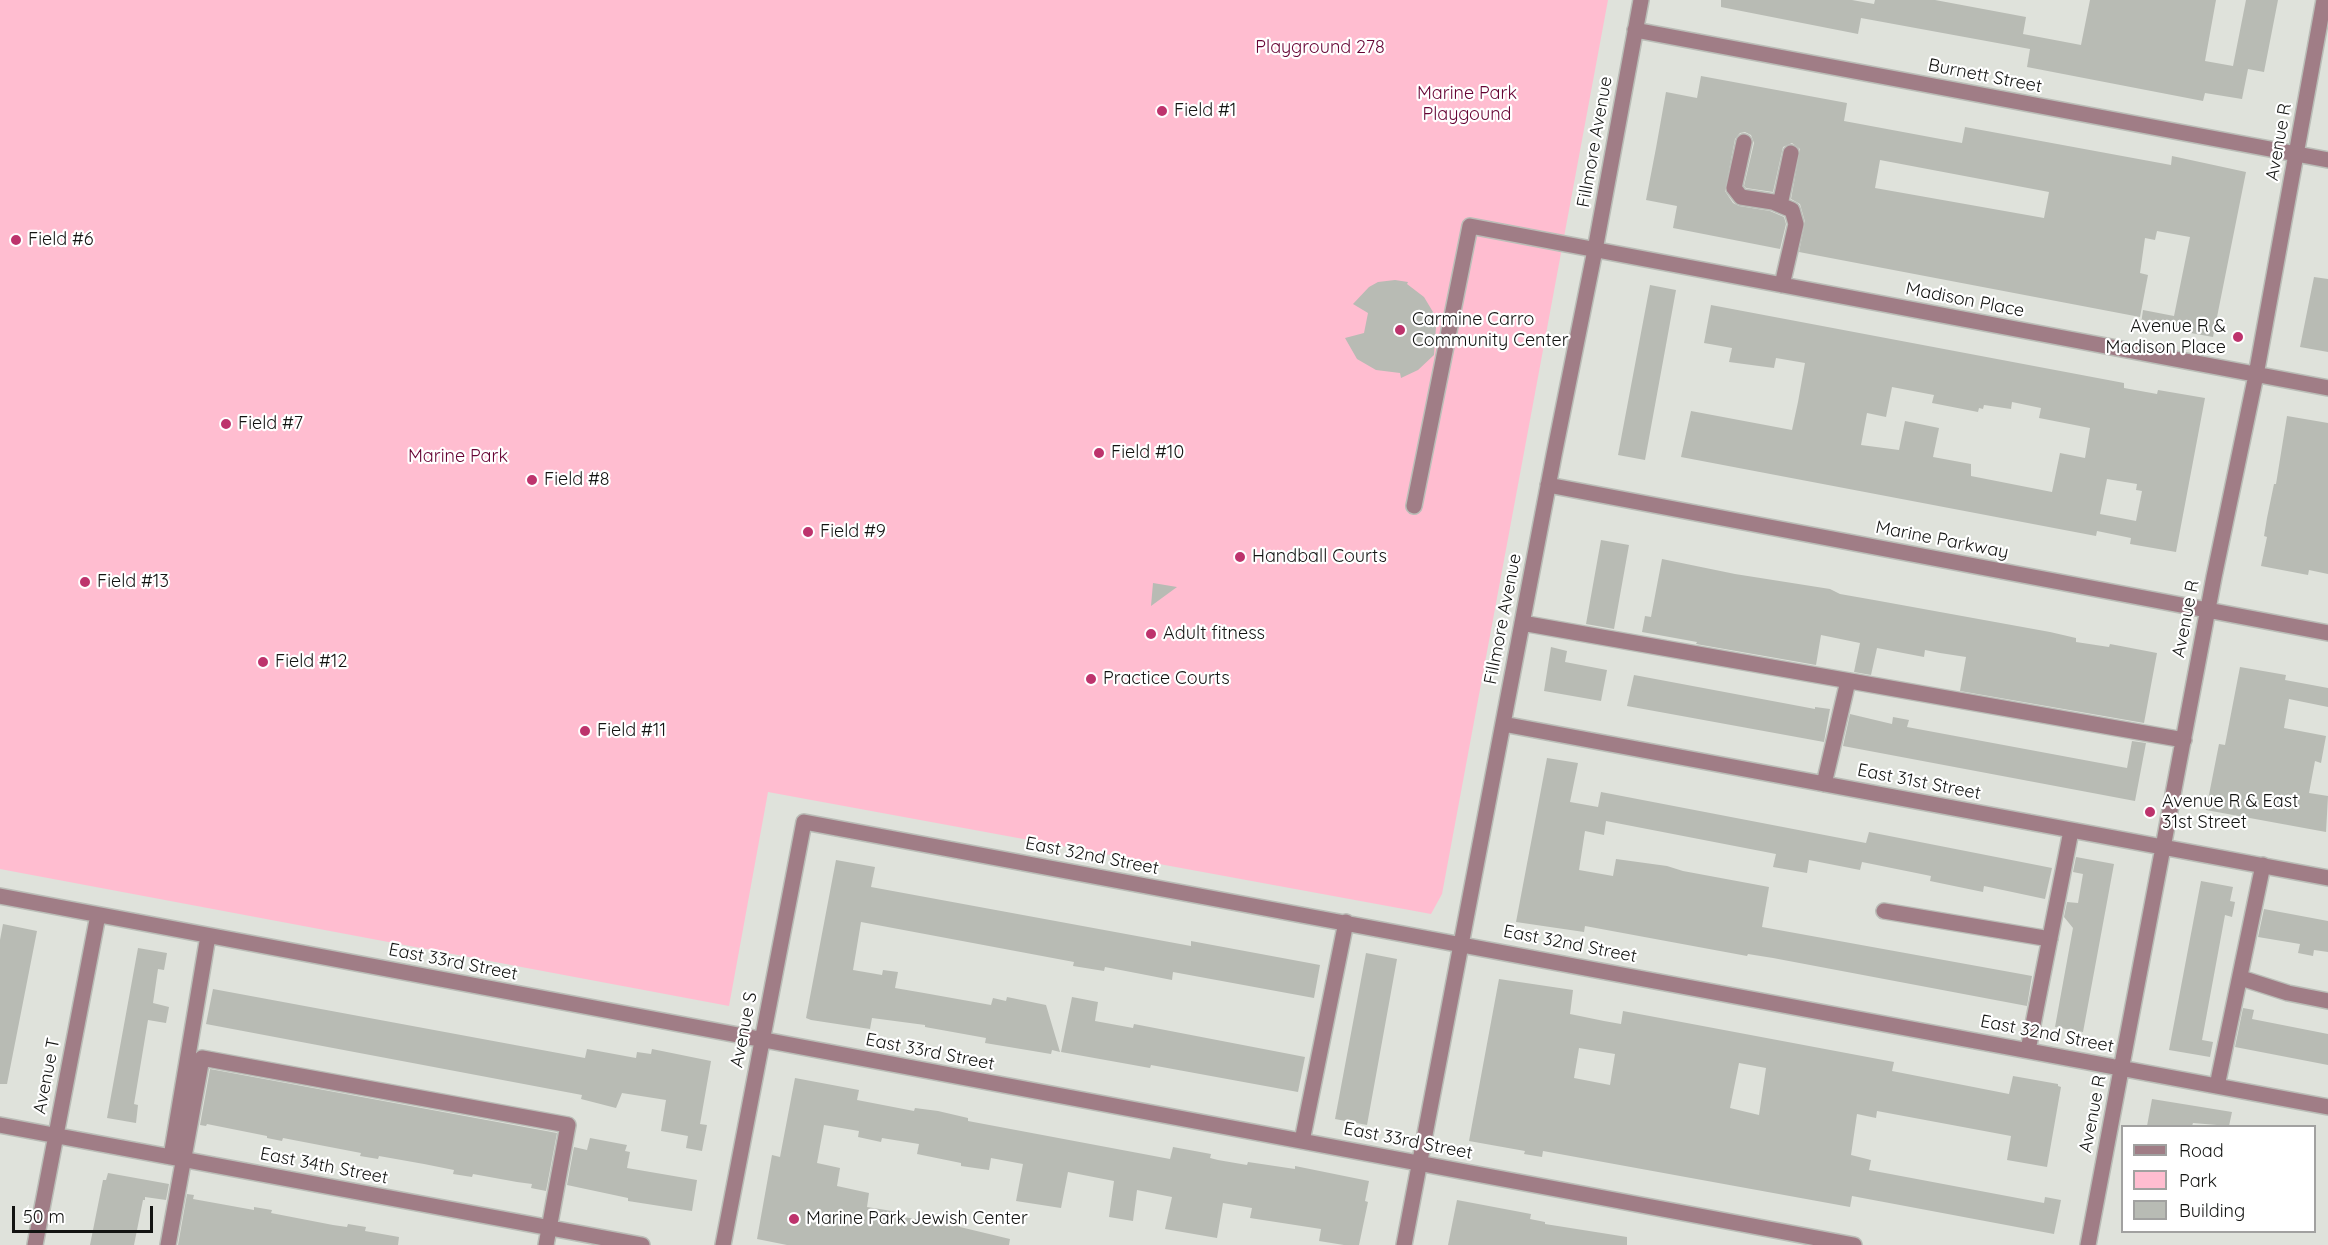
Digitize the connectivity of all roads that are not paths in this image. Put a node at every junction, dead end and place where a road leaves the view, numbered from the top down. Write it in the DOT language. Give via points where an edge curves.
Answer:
graph roads {
  1 [pos="1641,0"];
  2 [pos="2324,0"];
  3 [pos="1635,30"];
  4 [pos="1744,142"];
  5 [pos="1791,153"];
  6 [pos="2296,154"];
  7 [pos="2328,160"];
  8 [pos="1780,205"];
  9 [pos="1595,250"];
  10 [pos="1782,285"];
  11 [pos="2256,375"];
  12 [pos="2328,388"];
  13 [pos="1548,485"];
  14 [pos="1414,506"];
  15 [pos="2208,610"];
  16 [pos="1522,623"];
  17 [pos="2328,633"];
  18 [pos="1848,681"];
  19 [pos="1503,724"];
  20 [pos="2184,740"];
  21 [pos="1824,784"];
  22 [pos="804,822"];
  23 [pos="2071,831"];
  24 [pos="2163,848"];
  25 [pos="2263,865"];
  26 [pos="2328,878"];
  27 [pos="0,896"];
  28 [pos="1884,910"];
  29 [pos="98,915"];
  30 [pos="1346,922"];
  31 [pos="208,936"];
  32 [pos="2050,939"];
  33 [pos="1461,944"];
  34 [pos="2241,978"];
  35 [pos="2328,1001"];
  36 [pos="761,1040"];
  37 [pos="2028,1050"];
  38 [pos="2121,1067"];
  39 [pos="2217,1086"];
  40 [pos="2328,1107"];
  41 [pos="0,1125"];
  42 [pos="56,1135"];
  43 [pos="1302,1141"];
  44 [pos="177,1158"];
  45 [pos="1419,1163"];
  46 [pos="550,1228"];
  47 [pos="35,1245"];
  48 [pos="168,1245"];
  49 [pos="546,1245"];
  50 [pos="642,1245"];
  51 [pos="723,1245"];
  52 [pos="1404,1245"];
  53 [pos="1854,1245"];
  54 [pos="2088,1245"];
  1 -- 3 [label="street, Fillmore Avenue"];
  2 -- 6 [label="street, Avenue R"];
  3 -- 6 [label="street, Burnett Street"];
  3 -- 9 [label="street, Fillmore Avenue"];
  4 -- 8 [label="street" via="1734,188 1741,197"];
  5 -- 8 [label="street"];
  6 -- 7 [label="street, Burnett Street"];
  6 -- 11 [label="street, Avenue R"];
  8 -- 10 [label="street" via="1792,210 1796,224"];
  9 -- 10 [label="street, Madison Place"];
  9 -- 13 [label="street, Fillmore Avenue"];
  9 -- 14 [label="street, Madison Place" via="1470,226"];
  10 -- 11 [label="street, Madison Place"];
  11 -- 12 [label="street, Madison Place"];
  11 -- 15 [label="street, Avenue R"];
  13 -- 15 [label="street, Marine Parkway"];
  13 -- 16 [label="street, Fillmore Avenue"];
  15 -- 17 [label="street, Marine Parkway"];
  15 -- 20 [label="street, Avenue R"];
  16 -- 18 [label="street"];
  16 -- 19 [label="street, Fillmore Avenue"];
  18 -- 20 [label="street"];
  18 -- 21 [label="street"];
  19 -- 21 [label="street, East 31st Street"];
  19 -- 33 [label="street, Fillmore Avenue"];
  20 -- 24 [label="street, Avenue R"];
  21 -- 23 [label="street, East 31st Street"];
  22 -- 30 [label="street, East 32nd Street"];
  22 -- 36 [label="street, Avenue S"];
  23 -- 24 [label="street, East 31st Street"];
  23 -- 32 [label="street"];
  24 -- 25 [label="street, East 31st Street"];
  24 -- 38 [label="street, Avenue R"];
  25 -- 26 [label="street, East 31st Street"];
  25 -- 34 [label="street"];
  27 -- 29 [label="street, East 33rd Street"];
  28 -- 32 [label="street"];
  29 -- 31 [label="street, East 33rd Street"];
  29 -- 42 [label="street, Avenue T"];
  30 -- 33 [label="street, East 32nd Street"];
  30 -- 43 [label="street"];
  31 -- 36 [label="street, East 33rd Street"];
  31 -- 44 [label="street"];
  32 -- 37 [label="street"];
  33 -- 37 [label="street, East 32nd Street"];
  33 -- 45 [label="street, Fillmore Avenue"];
  34 -- 35 [label="street"];
  34 -- 39 [label="street"];
  36 -- 43 [label="street, East 33rd Street"];
  36 -- 51 [label="street, Avenue S"];
  37 -- 38 [label="street, East 32nd Street"];
  38 -- 39 [label="street, East 32nd Street"];
  38 -- 54 [label="street, Avenue R"];
  39 -- 40 [label="street, East 32nd Street"];
  41 -- 42 [label="street, East 34th Street"];
  42 -- 44 [label="street, East 34th Street"];
  42 -- 47 [label="street, Avenue T"];
  43 -- 45 [label="street, East 33rd Street"];
  44 -- 46 [label="street, East 34th Street"];
  44 -- 46 [label="street" via="202,1058 568,1125"];
  44 -- 48 [label="street"];
  45 -- 52 [label="street, Fillmore Avenue"];
  45 -- 53 [label="street, East 33rd Street"];
  46 -- 49 [label="street"];
  46 -- 50 [label="street, East 34th Street"];
}
